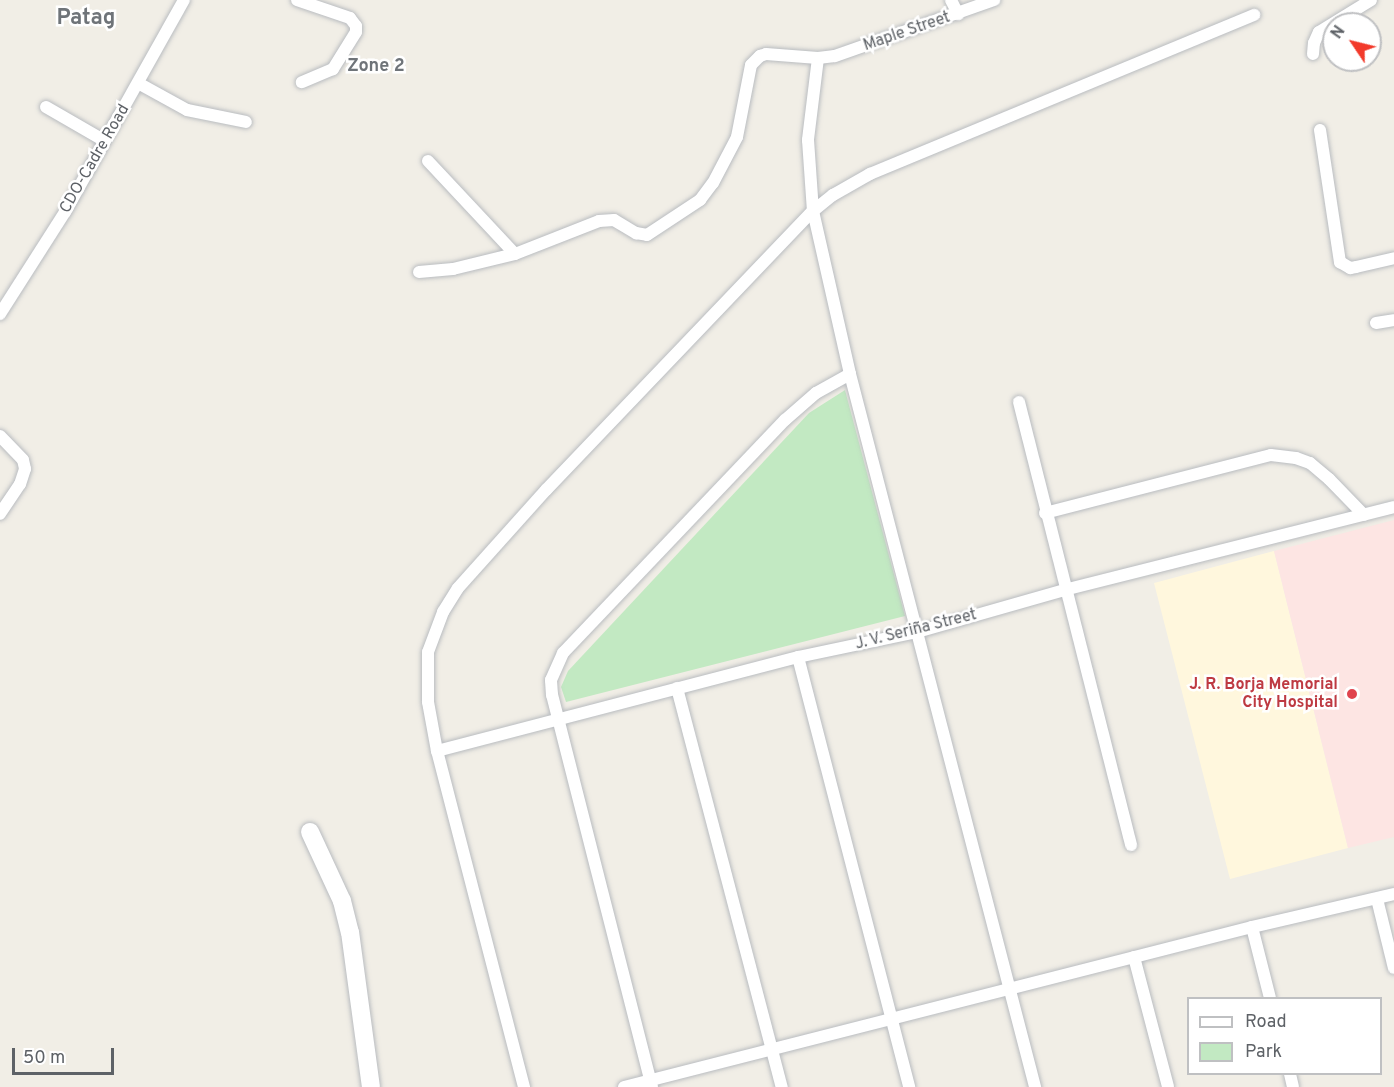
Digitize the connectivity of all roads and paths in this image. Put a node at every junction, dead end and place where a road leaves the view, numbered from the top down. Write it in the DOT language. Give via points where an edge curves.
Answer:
graph roads {
  1 [pos="184,0"];
  2 [pos="297,0"];
  3 [pos="951,0"];
  4 [pos="994,0"];
  5 [pos="1371,0"];
  6 [pos="958,14"];
  7 [pos="1254,15"];
  8 [pos="1313,54"];
  9 [pos="818,58"];
  10 [pos="302,82"];
  11 [pos="138,83"];
  12 [pos="46,107"];
  13 [pos="246,122"];
  14 [pos="1320,130"];
  15 [pos="105,141"];
  16 [pos="428,161"];
  17 [pos="813,211"];
  18 [pos="515,254"];
  19 [pos="1394,258"];
  20 [pos="419,272"];
  21 [pos="0,314"];
  22 [pos="1394,320"];
  23 [pos="1376,323"];
  24 [pos="850,374"];
  25 [pos="1019,402"];
  26 [pos="0,436"];
  27 [pos="1394,507"];
  28 [pos="1045,513"];
  29 [pos="0,514"];
  30 [pos="1364,515"];
  31 [pos="1068,589"];
  32 [pos="917,632"];
  33 [pos="798,657"];
  34 [pos="677,688"];
  35 [pos="558,721"];
  36 [pos="437,751"];
  37 [pos="310,832"];
  38 [pos="1131,845"];
  39 [pos="1394,894"];
  40 [pos="1377,899"];
  41 [pos="1252,927"];
  42 [pos="1134,957"];
  43 [pos="1394,968"];
  44 [pos="1009,991"];
  45 [pos="1270,997"];
  46 [pos="892,1021"];
  47 [pos="773,1051"];
  48 [pos="651,1084"];
  49 [pos="371,1087"];
  50 [pos="524,1087"];
  51 [pos="624,1087"];
  52 [pos="782,1087"];
  53 [pos="909,1087"];
  54 [pos="1035,1087"];
  55 [pos="1168,1087"];
  1 -- 11 [label="street, CDO-Cadre Road"];
  2 -- 10 [label="street" via="350,18 356,26 333,69"];
  3 -- 6 [label="street"];
  4 -- 6 [label="street, Maple Street"];
  5 -- 8 [label="street" via="1319,32"];
  6 -- 9 [label="street, Maple Street"];
  7 -- 17 [label="street" via="870,174"];
  9 -- 17 [label="street" via="808,140"];
  9 -- 18 [label="street, Maple Street" via="766,54 754,61 737,137 722,168 700,200 658,229 641,235 614,220 599,221"];
  11 -- 13 [label="street" via="187,110"];
  11 -- 15 [label="street, CDO-Cadre Road"];
  12 -- 15 [label="street"];
  14 -- 19 [label="street" via="1340,262 1350,268"];
  15 -- 21 [label="street, CDO-Cadre Road"];
  16 -- 18 [label="street"];
  17 -- 24 [label="street"];
  17 -- 36 [label="street" via="546,490 458,588 438,622 428,652 428,702"];
  18 -- 20 [label="street, Maple Street" via="453,269"];
  22 -- 23 [label="street"];
  24 -- 32 [label="street"];
  24 -- 35 [label="street" via="798,407 563,653 551,680"];
  25 -- 28 [label="street"];
  26 -- 29 [label="street" via="23,460 25,469"];
  27 -- 30 [label="street, J. V. Seriña Street"];
  28 -- 30 [label="street" via="1257,457 1283,455 1310,463"];
  28 -- 31 [label="street"];
  30 -- 31 [label="street, J. V. Seriña Street"];
  31 -- 32 [label="street, J. V. Seriña Street"];
  31 -- 38 [label="street"];
  32 -- 33 [label="street, J. V. Seriña Street"];
  32 -- 44 [label="street"];
  33 -- 34 [label="street, J. V. Seriña Street"];
  33 -- 46 [label="street"];
  34 -- 35 [label="street, J. V. Seriña Street"];
  34 -- 47 [label="street"];
  35 -- 36 [label="street, J. V. Seriña Street"];
  35 -- 48 [label="street"];
  36 -- 50 [label="street"];
  37 -- 49 [label="street" via="342,901 350,932"];
  39 -- 40 [label="street"];
  40 -- 41 [label="street"];
  40 -- 43 [label="street"];
  41 -- 42 [label="street"];
  41 -- 45 [label="street"];
  42 -- 44 [label="street"];
  42 -- 55 [label="street"];
  44 -- 46 [label="street"];
  44 -- 54 [label="street"];
  46 -- 47 [label="street"];
  46 -- 53 [label="street"];
  47 -- 48 [label="street"];
  47 -- 52 [label="street"];
  48 -- 51 [label="street"];
}
